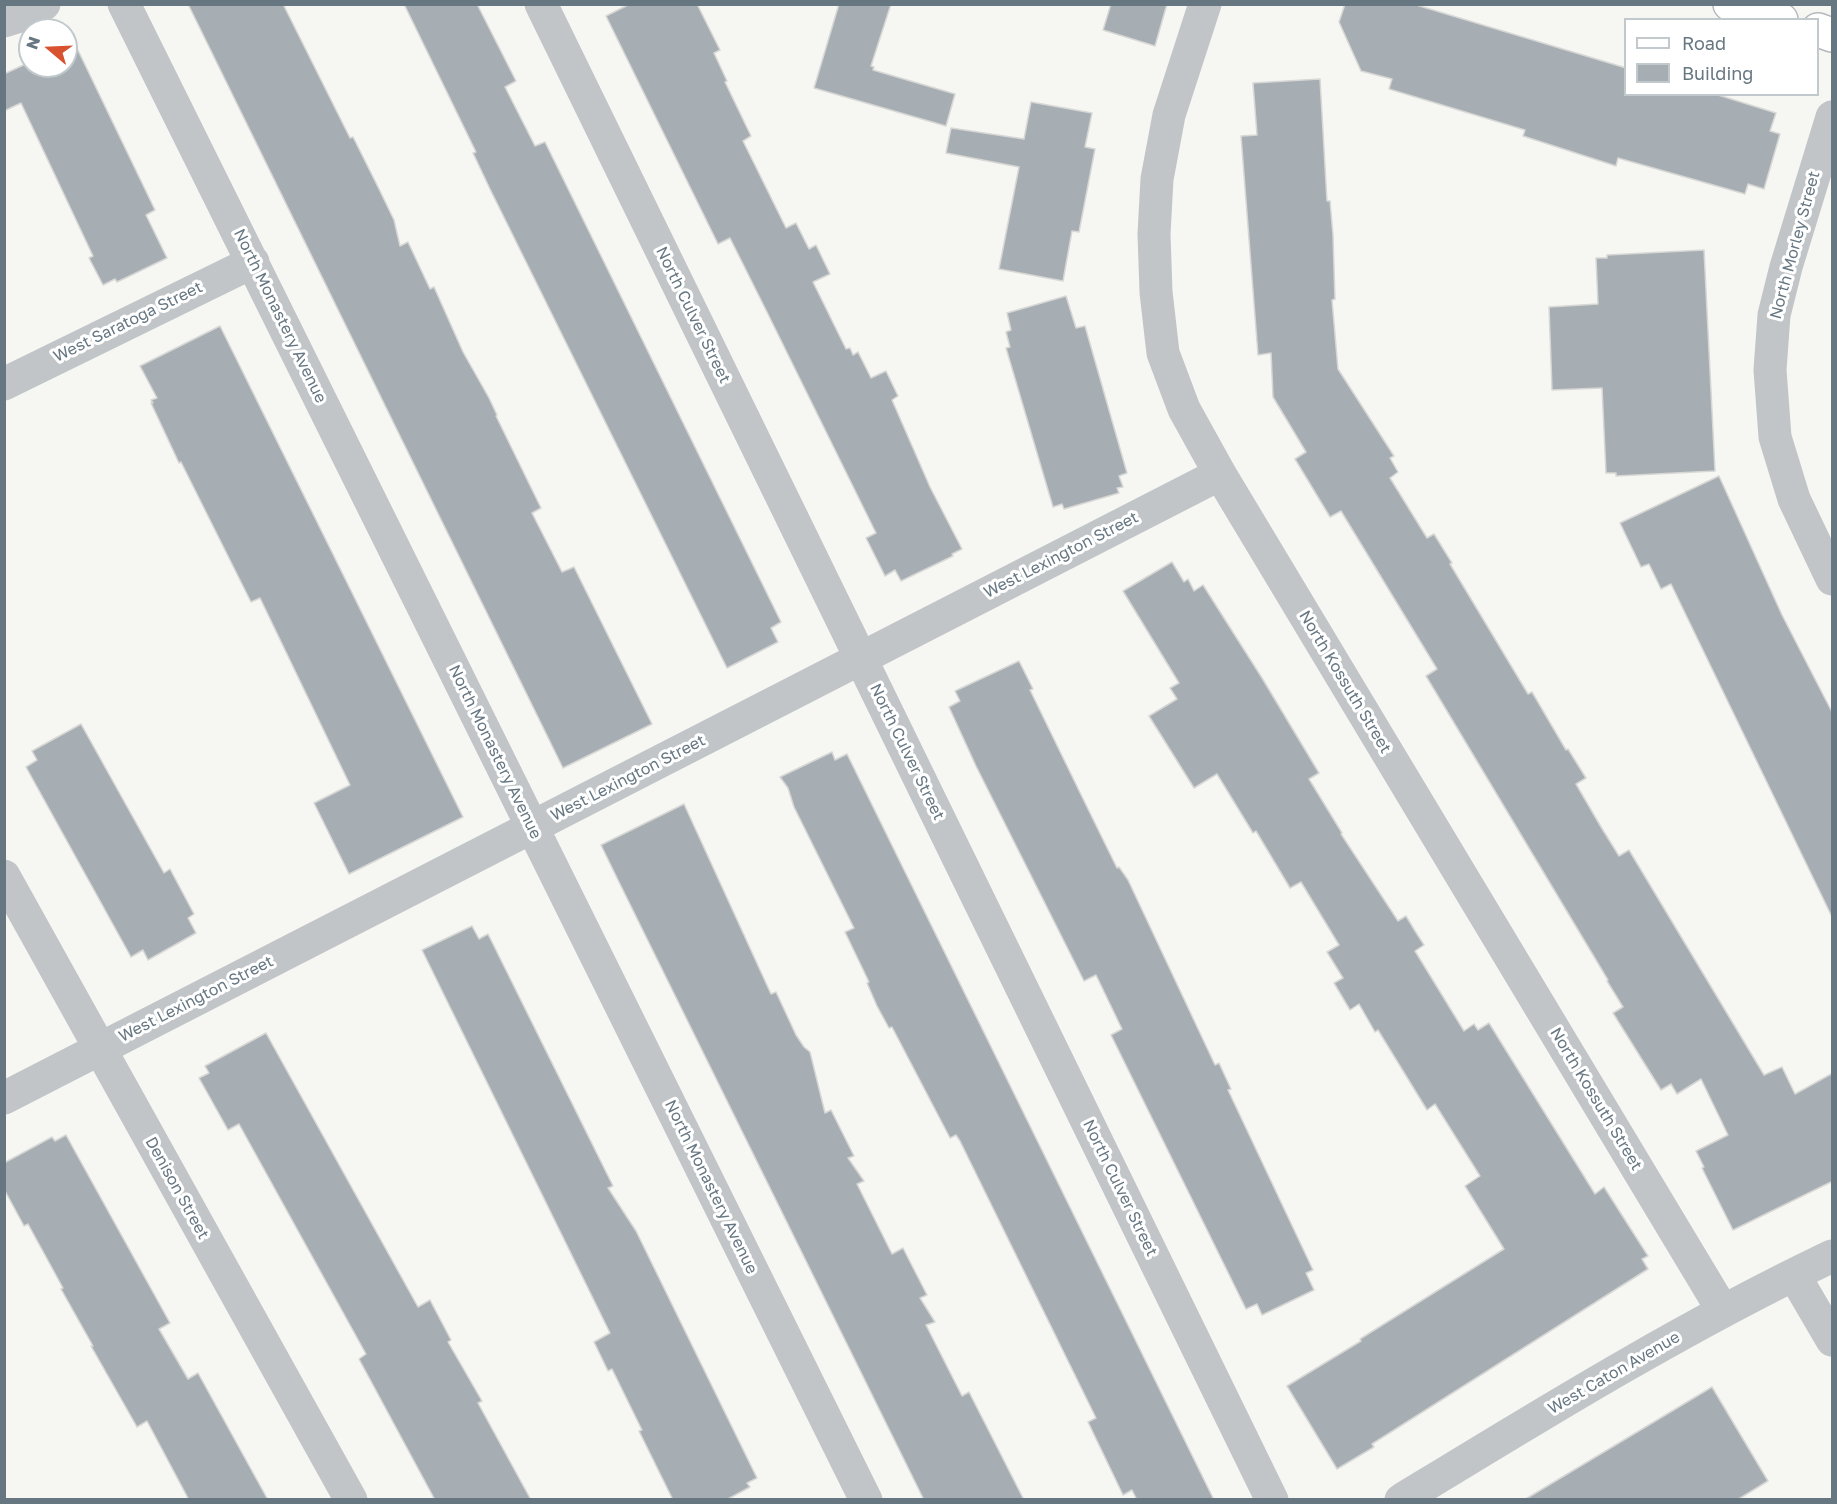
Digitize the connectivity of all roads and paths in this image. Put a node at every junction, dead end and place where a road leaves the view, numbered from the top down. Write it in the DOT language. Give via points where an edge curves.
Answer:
graph roads {
  1 [pos="44,4"];
  2 [pos="124,4"];
  3 [pos="541,4"];
  4 [pos="1205,4"];
  5 [pos="1730,4"];
  6 [pos="1775,18"];
  7 [pos="4,21"];
  8 [pos="1833,117"];
  9 [pos="253,261"];
  10 [pos="4,384"];
  11 [pos="1220,474"];
  12 [pos="1833,579"];
  13 [pos="861,658"];
  14 [pos="532,827"];
  15 [pos="4,876"];
  16 [pos="100,1049"];
  17 [pos="4,1098"];
  18 [pos="1833,1256"];
  19 [pos="1794,1275"];
  20 [pos="1723,1311"];
  21 [pos="1833,1340"];
  22 [pos="351,1500"];
  23 [pos="866,1500"];
  24 [pos="1272,1500"];
  25 [pos="1401,1500"];
  1 -- 7 [label="street"];
  2 -- 9 [label="street, North Monastery Avenue"];
  3 -- 13 [label="street, North Culver Street"];
  4 -- 11 [label="street, North Kossuth Street" via="1169,115 1157,179 1154,245 1163,353 1184,409"];
  5 -- 6 [label="main road"];
  8 -- 12 [label="street, North Morley Street" via="1786,267 1774,315 1770,369 1775,437 1794,499"];
  9 -- 10 [label="street, West Saratoga Street"];
  9 -- 14 [label="street, North Monastery Avenue"];
  11 -- 13 [label="street, West Lexington Street"];
  11 -- 20 [label="street, North Kossuth Street"];
  13 -- 14 [label="street, West Lexington Street"];
  13 -- 24 [label="street, North Culver Street"];
  14 -- 16 [label="street, West Lexington Street"];
  14 -- 23 [label="street, North Monastery Avenue"];
  15 -- 16 [label="street, Denison Street"];
  16 -- 17 [label="street, West Lexington Street"];
  16 -- 22 [label="street, Denison Street"];
  18 -- 19 [label="street, West Caton Avenue"];
  19 -- 20 [label="street, West Caton Avenue"];
  19 -- 21 [label="street"];
  20 -- 25 [label="street, West Caton Avenue" via="1563,1401"];
}
